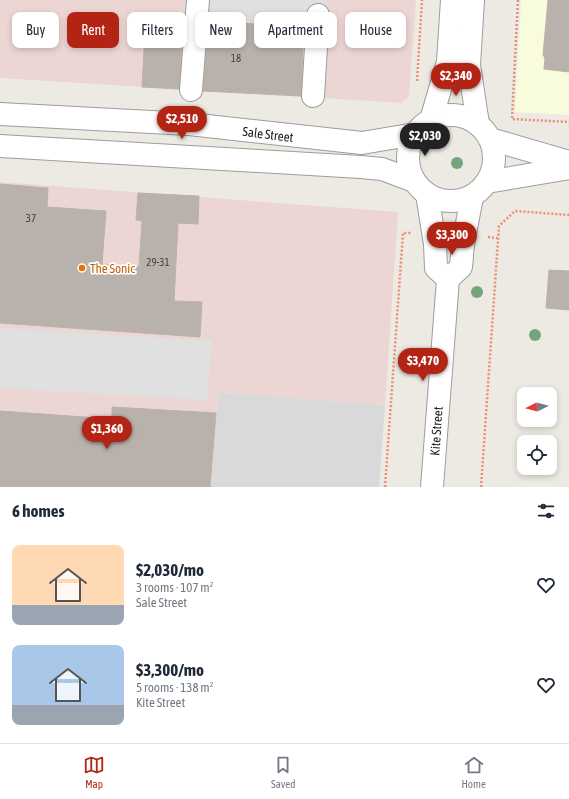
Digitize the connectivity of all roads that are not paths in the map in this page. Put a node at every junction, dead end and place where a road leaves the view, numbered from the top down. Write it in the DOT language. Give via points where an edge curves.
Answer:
graph roads {
  1 [pos="198,0"];
  2 [pos="452,0"];
  3 [pos="473,0"];
  4 [pos="316,48"];
  5 [pos="191,90"];
  6 [pos="313,96"];
  7 [pos="0,114"];
  8 [pos="423,127"];
  9 [pos="484,131"];
  10 [pos="0,146"];
  11 [pos="23,148"];
  12 [pos="569,162"];
  13 [pos="569,168"];
  14 [pos="488,182"];
  15 [pos="421,188"];
  16 [pos="472,196"];
  17 [pos="448,279"];
  18 [pos="432,487"];
  1 -- 5 [label="street"];
  2 -- 8 [label="street" via="448,62"];
  3 -- 9 [label="street" via="469,65"];
  4 -- 6 [label="street"];
  7 -- 8 [label="street, Sale Street" via="189,124 362,143"];
  7 -- 11 [label="street"];
  8 -- 9 [label="street" via="442,116 455,115 467,118"];
  8 -- 15 [label="street" via="410,145 408,157 409,170"];
  9 -- 12 [label="street"];
  9 -- 14 [label="street" via="494,153 493,168"];
  10 -- 11 [label="street, Sale Street"];
  11 -- 15 [label="street, Sale Street" via="382,169"];
  13 -- 14 [label="street"];
  14 -- 16 [label="street"];
  15 -- 16 [label="street" via="437,200 449,202 461,201"];
  15 -- 17 [label="street" via="433,234 436,268"];
  16 -- 17 [label="street" via="461,267"];
  17 -- 18 [label="street, Kite Street"];
}
